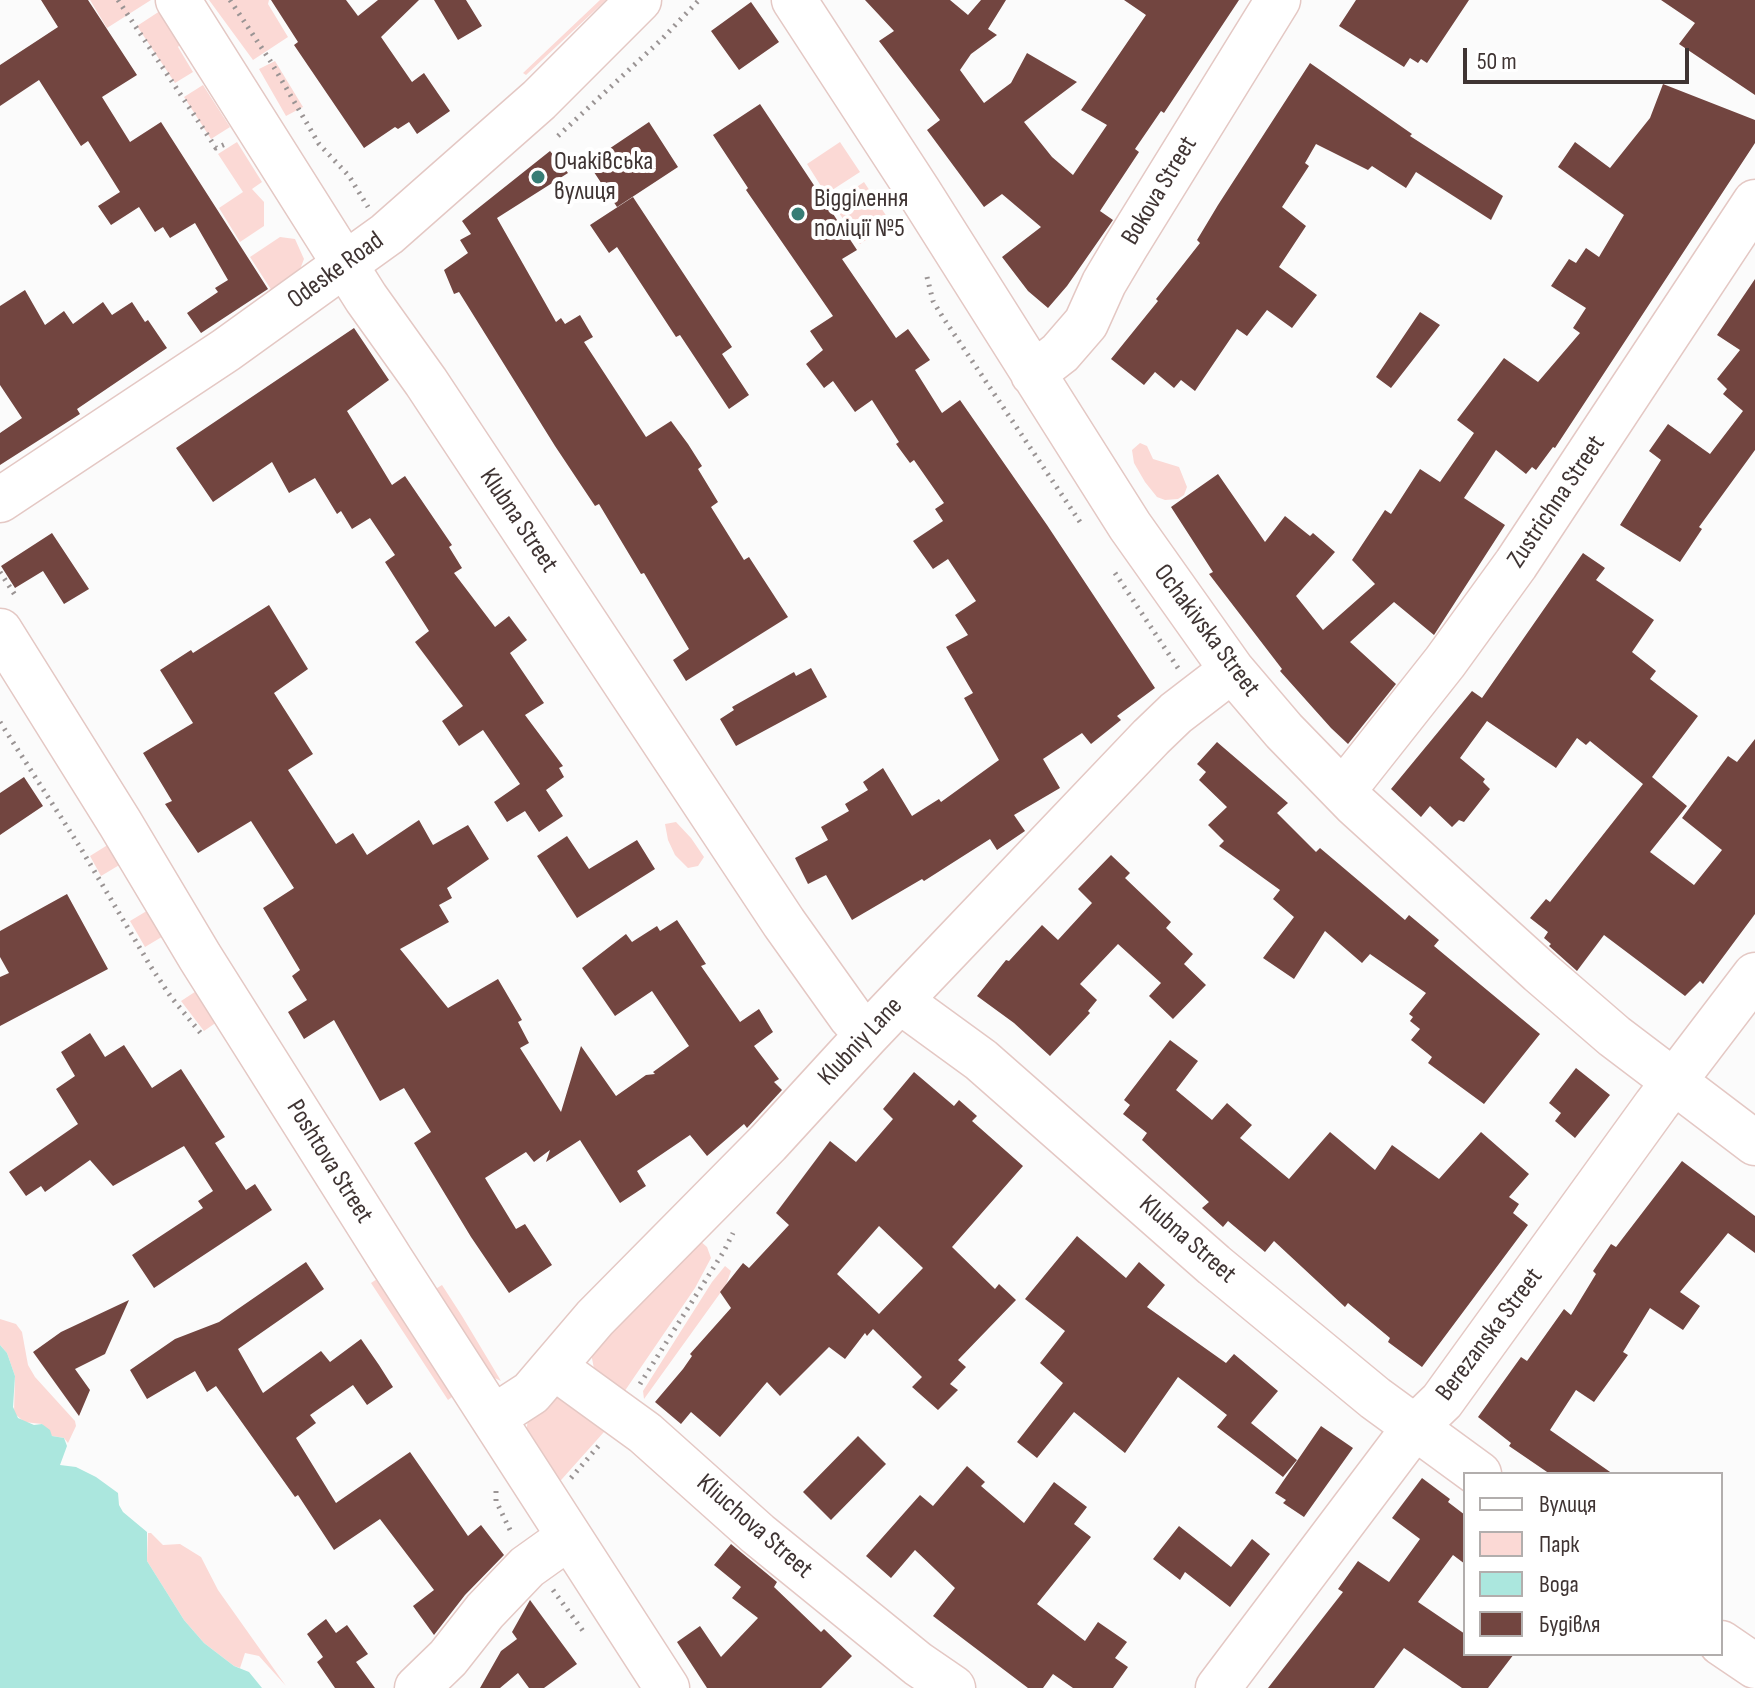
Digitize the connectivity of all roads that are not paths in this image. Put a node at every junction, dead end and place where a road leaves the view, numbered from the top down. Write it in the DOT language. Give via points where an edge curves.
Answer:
graph roads {
  1 [pos="178,0"];
  2 [pos="639,0"];
  3 [pos="794,0"];
  4 [pos="1278,0"];
  5 [pos="1755,202"];
  6 [pos="346,266"];
  7 [pos="1033,374"];
  8 [pos="0,500"];
  9 [pos="0,631"];
  10 [pos="1232,670"];
  11 [pos="1343,791"];
  12 [pos="1755,975"];
  13 [pos="900,1001"];
  14 [pos="867,1035"];
  15 [pos="1674,1082"];
  16 [pos="1755,1143"];
  17 [pos="554,1367"];
  18 [pos="494,1417"];
  19 [pos="1414,1428"];
  20 [pos="1476,1472"];
  21 [pos="569,1537"];
  22 [pos="1723,1644"];
  23 [pos="1755,1666"];
  24 [pos="417,1688"];
  25 [pos="667,1688"];
  26 [pos="953,1688"];
  27 [pos="1218,1688"];
  1 -- 6 [label="main road, Klubna Street"];
  2 -- 6 [label="main road, Odeske Road" via="539,100"];
  3 -- 7 [label="main road, Ochakivska Street"];
  4 -- 7 [label="main road, Bokova Street" via="1104,283 1086,323"];
  5 -- 11 [label="main road, Zustrichna Street" via="1523,554"];
  6 -- 8 [label="main road, Odeske Road"];
  6 -- 14 [label="main road, Klubna Street" via="784,923"];
  7 -- 10 [label="main road, Ochakivska Street" via="1130,526"];
  9 -- 18 [label="main road, Poshtova Street" via="218,987"];
  10 -- 11 [label="main road, Ochakivska Street"];
  10 -- 13 [label="main road, Klubniy Lane" via="1151,737"];
  11 -- 15 [label="main road, Ochakivska Street" via="1562,992"];
  12 -- 15 [label="main road, Berezanska Street"];
  13 -- 14 [label="main road, Klubniy Lane"];
  13 -- 19 [label="main road, Klubna Street" via="981,1060 1214,1265"];
  14 -- 17 [label="main road, Klubniy Lane"];
  15 -- 16 [label="main road, Ochakivska Street"];
  15 -- 19 [label="main road, Berezanska Street" via="1451,1389"];
  17 -- 18 [label="main road, Klubniy Lane" via="531,1393"];
  17 -- 26 [label="main road, Kliuchova Street" via="621,1414 758,1534"];
  18 -- 21 [label="main road, Poshtova Street"];
  19 -- 20 [label="main road, Klubna Street"];
  19 -- 27 [label="main road, Berezanska Street"];
  21 -- 24 [label="main road" via="527,1567"];
  21 -- 25 [label="main road, Poshtova Street"];
  22 -- 23 [label="main road"];
}
